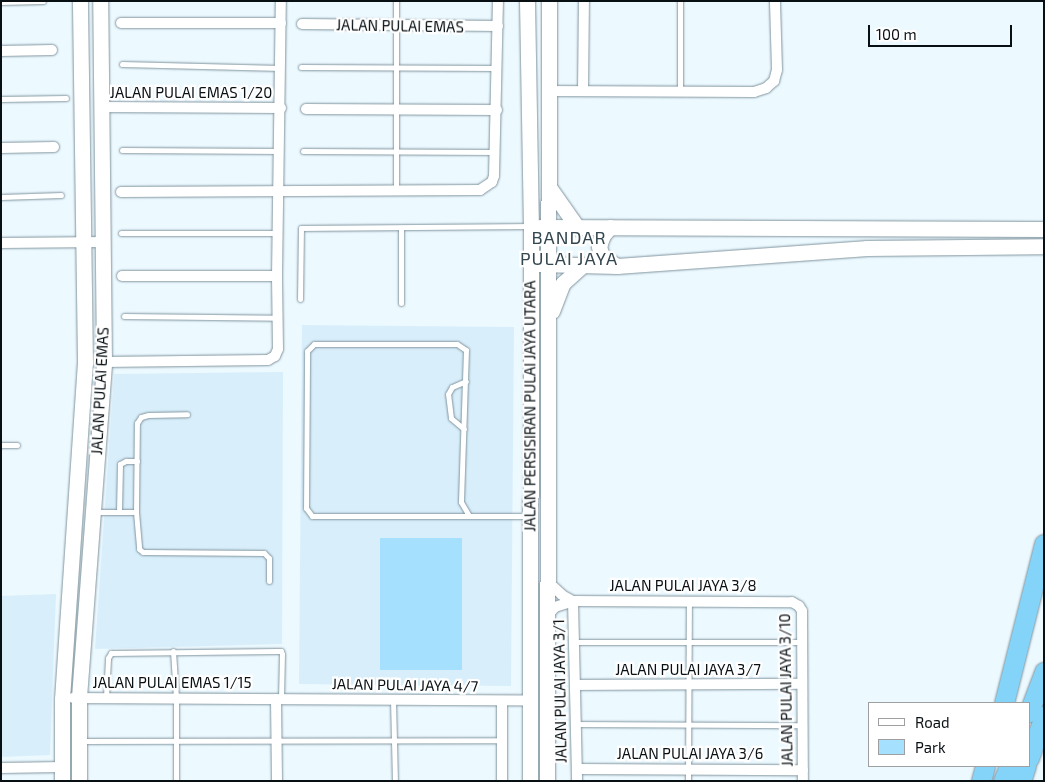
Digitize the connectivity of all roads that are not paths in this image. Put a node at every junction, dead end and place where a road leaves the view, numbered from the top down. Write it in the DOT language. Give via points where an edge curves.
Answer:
graph roads {
  1 [pos="43,1"];
  2 [pos="80,1"];
  3 [pos="100,1"];
  4 [pos="281,1"];
  5 [pos="396,1"];
  6 [pos="498,1"];
  7 [pos="527,1"];
  8 [pos="549,1"];
  9 [pos="584,1"];
  10 [pos="680,1"];
  11 [pos="776,1"];
  12 [pos="1,2"];
  13 [pos="121,23"];
  14 [pos="281,23"];
  15 [pos="302,24"];
  16 [pos="498,26"];
  17 [pos="397,27"];
  18 [pos="52,50"];
  19 [pos="1,51"];
  20 [pos="122,64"];
  21 [pos="301,67"];
  22 [pos="281,68"];
  23 [pos="397,68"];
  24 [pos="497,68"];
  25 [pos="548,91"];
  26 [pos="583,91"];
  27 [pos="680,92"];
  28 [pos="66,98"];
  29 [pos="1,99"];
  30 [pos="100,107"];
  31 [pos="281,108"];
  32 [pos="306,109"];
  33 [pos="397,109"];
  34 [pos="497,110"];
  35 [pos="54,147"];
  36 [pos="1,148"];
  37 [pos="122,150"];
  38 [pos="303,151"];
  39 [pos="279,152"];
  40 [pos="397,152"];
  41 [pos="495,152"];
  42 [pos="549,187"];
  43 [pos="396,191"];
  44 [pos="121,192"];
  45 [pos="279,192"];
  46 [pos="61,195"];
  47 [pos="1,197"];
  48 [pos="531,226"];
  49 [pos="549,227"];
  50 [pos="577,227"];
  51 [pos="610,227"];
  52 [pos="401,228"];
  53 [pos="1044,229"];
  54 [pos="122,233"];
  55 [pos="278,233"];
  56 [pos="83,242"];
  57 [pos="104,242"];
  58 [pos="1,243"];
  59 [pos="1044,246"];
  60 [pos="530,264"];
  61 [pos="549,264"];
  62 [pos="582,266"];
  63 [pos="617,266"];
  64 [pos="122,276"];
  65 [pos="277,276"];
  66 [pos="300,298"];
  67 [pos="401,303"];
  68 [pos="124,316"];
  69 [pos="277,318"];
  70 [pos="548,323"];
  71 [pos="104,362"];
  72 [pos="466,381"];
  73 [pos="187,414"];
  74 [pos="464,429"];
  75 [pos="1,445"];
  76 [pos="17,446"];
  77 [pos="137,461"];
  78 [pos="92,512"];
  79 [pos="119,512"];
  80 [pos="136,512"];
  81 [pos="468,516"];
  82 [pos="530,516"];
  83 [pos="1044,544"];
  84 [pos="546,579"];
  85 [pos="269,581"];
  86 [pos="573,601"];
  87 [pos="689,601"];
  88 [pos="792,602"];
  89 [pos="545,620"];
  90 [pos="574,642"];
  91 [pos="688,642"];
  92 [pos="802,642"];
  93 [pos="173,651"];
  94 [pos="1044,672"];
  95 [pos="688,684"];
  96 [pos="802,684"];
  97 [pos="575,685"];
  98 [pos="79,697"];
  99 [pos="106,697"];
  100 [pos="176,697"];
  101 [pos="278,698"];
  102 [pos="62,699"];
  103 [pos="393,700"];
  104 [pos="529,700"];
  105 [pos="502,701"];
  106 [pos="1004,702"];
  107 [pos="1030,709"];
  108 [pos="1044,716"];
  109 [pos="575,724"];
  110 [pos="687,725"];
  111 [pos="802,725"];
  112 [pos="276,740"];
  113 [pos="393,740"];
  114 [pos="503,740"];
  115 [pos="175,741"];
  116 [pos="80,742"];
  117 [pos="1030,755"];
  118 [pos="986,767"];
  119 [pos="1009,767"];
  120 [pos="1026,767"];
  121 [pos="1,768"];
  122 [pos="577,769"];
  123 [pos="688,769"];
  124 [pos="803,770"];
  125 [pos="62,774"];
  126 [pos="79,781"];
  127 [pos="176,781"];
  128 [pos="277,781"];
  129 [pos="395,781"];
  130 [pos="502,781"];
  131 [pos="530,781"];
  132 [pos="547,781"];
  133 [pos="577,781"];
  134 [pos="688,781"];
  135 [pos="803,781"];
  136 [pos="981,781"];
  137 [pos="1003,781"];
  138 [pos="1021,781"];
  1 -- 12 [label="lane"];
  2 -- 56 [label="main road, JALAN PULAI EMAS"];
  3 -- 30 [label="main road, JALAN PULAI EMAS"];
  4 -- 14 [label="street"];
  5 -- 17 [label="lane"];
  6 -- 16 [label="street"];
  7 -- 48 [label="main road, JALAN PERSISIRAN PULAI JAYA UTARA"];
  8 -- 25 [label="main road, JALAN PERSISIRAN PULAI JAYA UTARA"];
  9 -- 26 [label="street"];
  10 -- 27 [label="lane"];
  11 -- 27 [label="street" via="777,70 774,81 754,92"];
  13 -- 14 [label="street"];
  14 -- 22 [label="street"];
  15 -- 17 [label="street, JALAN PULAI EMAS"];
  16 -- 17 [label="street, JALAN PULAI EMAS"];
  16 -- 24 [label="street"];
  17 -- 23 [label="lane"];
  18 -- 19 [label="street"];
  20 -- 22 [label="lane"];
  21 -- 23 [label="lane"];
  22 -- 31 [label="street"];
  23 -- 24 [label="lane"];
  23 -- 33 [label="lane"];
  24 -- 34 [label="street"];
  25 -- 26 [label="street"];
  25 -- 42 [label="main road, JALAN PERSISIRAN PULAI JAYA UTARA"];
  26 -- 27 [label="street"];
  28 -- 29 [label="lane"];
  30 -- 31 [label="street, JALAN PULAI EMAS 1/20"];
  30 -- 57 [label="main road, JALAN PULAI EMAS"];
  31 -- 39 [label="street"];
  32 -- 33 [label="street"];
  33 -- 34 [label="street"];
  33 -- 40 [label="lane"];
  34 -- 41 [label="street"];
  35 -- 36 [label="street"];
  37 -- 39 [label="lane"];
  38 -- 40 [label="lane"];
  39 -- 45 [label="street"];
  40 -- 41 [label="lane"];
  40 -- 43 [label="lane"];
  41 -- 43 [label="street" via="492,182 480,190"];
  42 -- 49 [label="main road, JALAN PERSISIRAN PULAI JAYA UTARA"];
  42 -- 50 [label="main road"];
  43 -- 45 [label="street"];
  44 -- 45 [label="street"];
  45 -- 55 [label="street"];
  46 -- 47 [label="lane"];
  48 -- 49 [label="main road"];
  48 -- 52 [label="lane"];
  48 -- 60 [label="main road, JALAN PERSISIRAN PULAI JAYA UTARA"];
  49 -- 50 [label="main road"];
  49 -- 61 [label="main road, JALAN PERSISIRAN PULAI JAYA UTARA"];
  50 -- 51 [label="main road"];
  51 -- 53 [label="main road"];
  51 -- 63 [label="main road" via="598,246 602,257"];
  52 -- 66 [label="lane" via="301,228"];
  52 -- 67 [label="lane"];
  54 -- 55 [label="lane"];
  55 -- 65 [label="street"];
  56 -- 57 [label="street"];
  56 -- 58 [label="street"];
  56 -- 102 [label="main road, JALAN PULAI EMAS" via="85,362"];
  57 -- 71 [label="main road, JALAN PULAI EMAS"];
  59 -- 63 [label="main road" via="867,248"];
  60 -- 61 [label="main road"];
  60 -- 82 [label="main road, JALAN PERSISIRAN PULAI JAYA UTARA"];
  61 -- 62 [label="main road"];
  61 -- 70 [label="main road, JALAN PERSISIRAN PULAI JAYA UTARA"];
  62 -- 63 [label="main road"];
  62 -- 70 [label="main road" via="563,283"];
  64 -- 65 [label="street"];
  65 -- 69 [label="street"];
  68 -- 69 [label="lane"];
  69 -- 71 [label="street" via="278,349 268,360"];
  70 -- 84 [label="main road, JALAN PERSISIRAN PULAI JAYA UTARA"];
  71 -- 78 [label="main road, JALAN PULAI EMAS"];
  72 -- 74 [label="lane"];
  72 -- 74 [label="lane" via="452,387 448,394 451,418"];
  72 -- 81 [label="lane" via="466,350 457,344 314,344 307,351 306,508 312,516"];
  73 -- 77 [label="lane" via="141,417 137,423"];
  74 -- 81 [label="lane" via="461,502"];
  75 -- 76 [label="lane"];
  77 -- 79 [label="lane" via="120,464"];
  77 -- 80 [label="lane"];
  78 -- 79 [label="lane"];
  78 -- 98 [label="main road, JALAN PULAI EMAS"];
  79 -- 80 [label="lane"];
  80 -- 85 [label="lane" via="139,549 143,552 264,553 269,558"];
  81 -- 82 [label="lane"];
  82 -- 104 [label="main road, JALAN PERSISIRAN PULAI JAYA UTARA"];
  83 -- 106 [label="highway"];
  84 -- 86 [label="street"];
  84 -- 89 [label="main road, JALAN PERSISIRAN PULAI JAYA UTARA"];
  86 -- 87 [label="street, JALAN PULAI JAYA 3/8"];
  86 -- 89 [label="street" via="555,607"];
  86 -- 90 [label="street, JALAN PULAI JAYA 3/1"];
  87 -- 88 [label="street, JALAN PULAI JAYA 3/8"];
  87 -- 91 [label="lane"];
  88 -- 92 [label="street, JALAN PULAI JAYA 3/10" via="802,611"];
  89 -- 132 [label="main road, JALAN PERSISIRAN PULAI JAYA UTARA"];
  90 -- 91 [label="lane"];
  90 -- 97 [label="street, JALAN PULAI JAYA 3/1"];
  91 -- 92 [label="lane"];
  91 -- 95 [label="lane"];
  92 -- 96 [label="street, JALAN PULAI JAYA 3/10"];
  93 -- 99 [label="lane" via="108,654"];
  93 -- 100 [label="lane"];
  93 -- 101 [label="lane" via="281,651"];
  94 -- 107 [label="highway"];
  95 -- 96 [label="street, JALAN PULAI JAYA 3/7"];
  95 -- 97 [label="street, JALAN PULAI JAYA 3/7"];
  95 -- 110 [label="lane"];
  96 -- 111 [label="street, JALAN PULAI JAYA 3/10"];
  97 -- 109 [label="street, JALAN PULAI JAYA 3/1"];
  98 -- 99 [label="street, JALAN PULAI EMAS 1/15"];
  98 -- 102 [label="street, JALAN PULAI EMAS 1/15"];
  98 -- 116 [label="main road, JALAN PULAI EMAS"];
  99 -- 100 [label="street, JALAN PULAI EMAS 1/15"];
  100 -- 101 [label="street, JALAN PULAI EMAS 1/15"];
  100 -- 115 [label="lane"];
  101 -- 103 [label="street, JALAN PULAI JAYA 4/7"];
  101 -- 112 [label="street"];
  102 -- 125 [label="main road, JALAN PULAI EMAS"];
  103 -- 105 [label="street, JALAN PULAI JAYA 4/7"];
  103 -- 113 [label="lane"];
  104 -- 105 [label="street, JALAN PULAI JAYA 4/7"];
  104 -- 131 [label="main road, JALAN PERSISIRAN PULAI JAYA UTARA"];
  105 -- 114 [label="street"];
  108 -- 117 [label="highway"];
  109 -- 110 [label="lane"];
  109 -- 122 [label="street, JALAN PULAI JAYA 3/1"];
  110 -- 111 [label="lane"];
  110 -- 123 [label="lane"];
  111 -- 124 [label="street, JALAN PULAI JAYA 3/10"];
  112 -- 113 [label="lane"];
  112 -- 115 [label="lane"];
  112 -- 128 [label="street"];
  113 -- 114 [label="lane"];
  113 -- 129 [label="lane"];
  114 -- 130 [label="street"];
  115 -- 116 [label="lane"];
  115 -- 127 [label="lane"];
  116 -- 126 [label="main road, JALAN PULAI EMAS"];
  118 -- 136 [label="highway"];
  119 -- 137 [label="highway"];
  120 -- 138 [label="highway"];
  121 -- 125 [label="street"];
  122 -- 123 [label="street, JALAN PULAI JAYA 3/6"];
  122 -- 133 [label="street, JALAN PULAI JAYA 3/1"];
  123 -- 124 [label="street, JALAN PULAI JAYA 3/6"];
  123 -- 134 [label="lane"];
  124 -- 135 [label="street, JALAN PULAI JAYA 3/10"];
}
